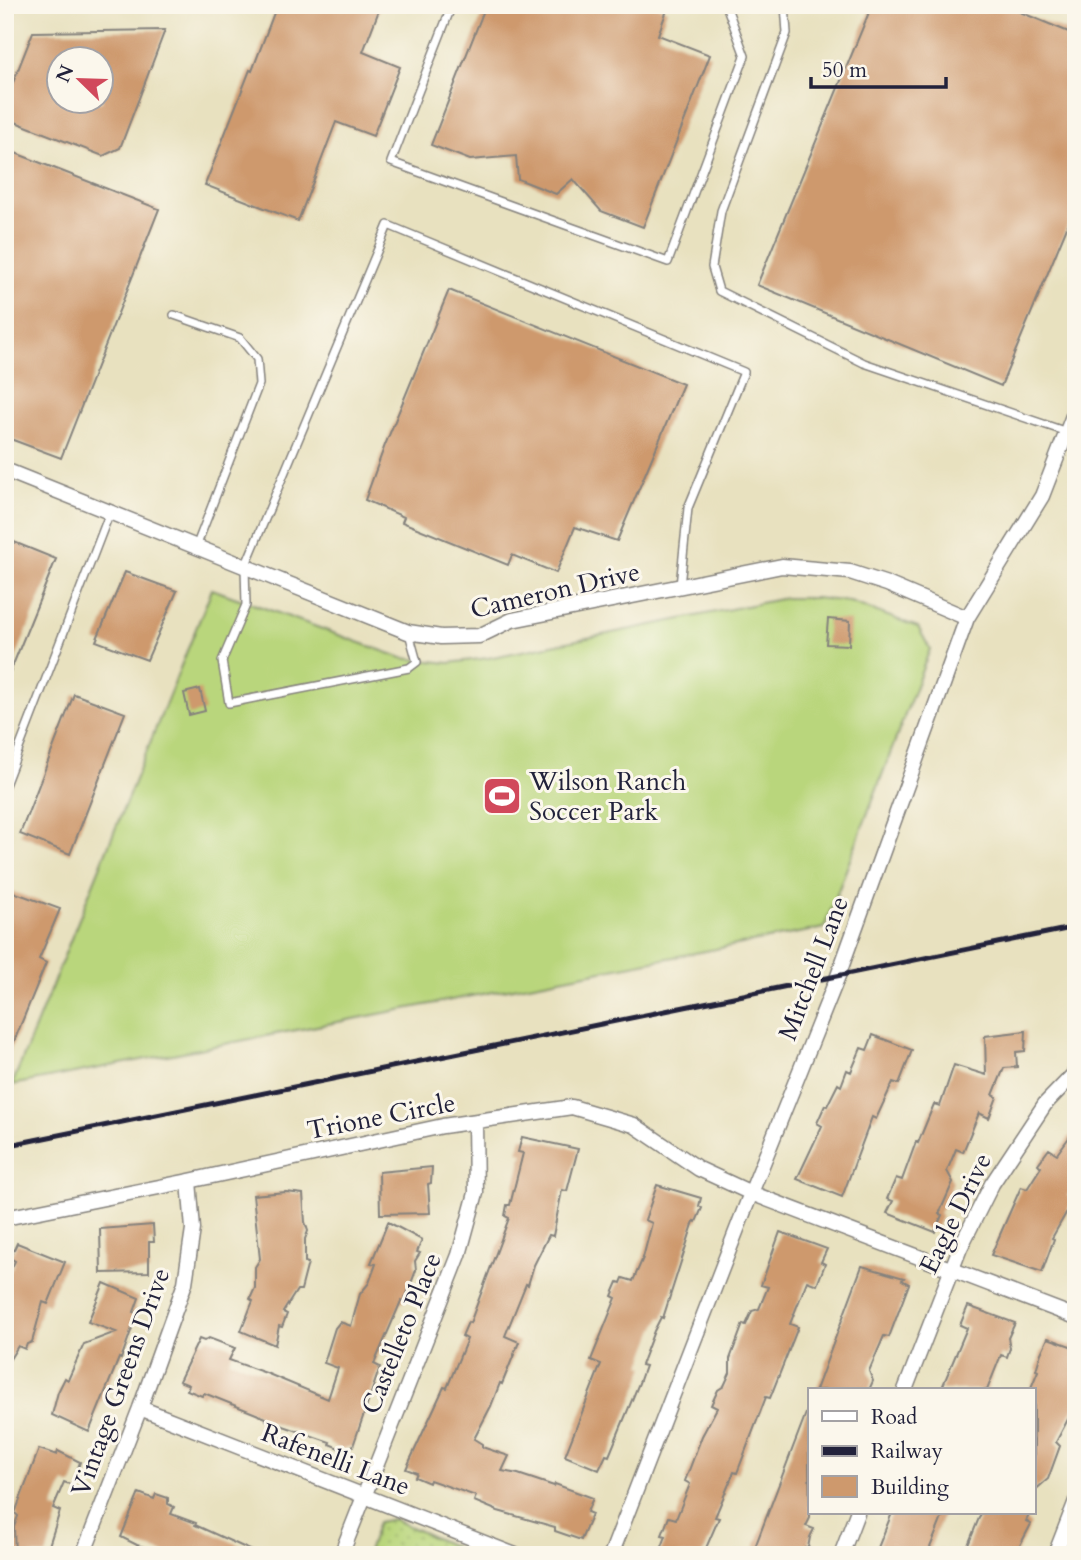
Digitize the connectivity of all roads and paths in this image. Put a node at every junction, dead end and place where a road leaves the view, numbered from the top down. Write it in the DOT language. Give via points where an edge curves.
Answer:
graph roads {
  1 [pos="452,5"];
  2 [pos="726,5"];
  3 [pos="785,5"];
  4 [pos="174,315"];
  5 [pos="1076,408"];
  6 [pos="1067,432"];
  7 [pos="6,473"];
  8 [pos="110,512"];
  9 [pos="196,547"];
  10 [pos="245,567"];
  11 [pos="680,586"];
  12 [pos="967,618"];
  13 [pos="408,632"];
  14 [pos="5,785"];
  15 [pos="1076,1072"];
  16 [pos="475,1123"];
  17 [pos="189,1181"];
  18 [pos="751,1192"];
  19 [pos="5,1217"];
  20 [pos="953,1268"];
  21 [pos="1076,1317"];
  22 [pos="906,1388"];
  23 [pos="140,1408"];
  24 [pos="363,1496"];
  25 [pos="1076,1501"];
  26 [pos="857,1514"];
  27 [pos="83,1555"];
  28 [pos="341,1555"];
  29 [pos="515,1555"];
  30 [pos="611,1555"];
  31 [pos="841,1555"];
  32 [pos="1055,1555"];
  1 -- 2 [label="lane" via="391,162 668,262 745,56"];
  3 -- 6 [label="lane" via="787,33 721,211 712,267 719,291 864,363"];
  4 -- 9 [label="lane" via="240,338 257,359 259,384"];
  5 -- 6 [label="street, Mitchell Lane"];
  6 -- 12 [label="street, Mitchell Lane" via="1042,496"];
  7 -- 8 [label="street, Cameron Drive"];
  8 -- 9 [label="street, Cameron Drive"];
  8 -- 14 [label="lane"];
  9 -- 10 [label="street, Cameron Drive"];
  10 -- 11 [label="lane" via="388,225 744,372 688,508"];
  10 -- 13 [label="street, Cameron Drive"];
  10 -- 13 [label="lane" via="246,605 222,661 229,704 409,668 417,662"];
  11 -- 12 [label="street, Cameron Drive" via="782,566 850,572"];
  11 -- 13 [label="street, Cameron Drive" via="512,620 479,636"];
  12 -- 18 [label="street, Mitchell Lane" via="838,976"];
  15 -- 20 [label="street, Eagle Drive" via="1045,1104 992,1184"];
  16 -- 17 [label="street, Trione Circle"];
  16 -- 18 [label="street, Trione Circle" via="572,1107 634,1125 699,1169"];
  16 -- 24 [label="street, Castelleto Place" via="476,1193 459,1255"];
  17 -- 19 [label="street, Trione Circle"];
  17 -- 23 [label="street, Vintage Greens Drive" via="193,1229 185,1283"];
  18 -- 20 [label="street, Trione Circle"];
  18 -- 30 [label="street, Mitchell Lane"];
  20 -- 21 [label="street, Trione Circle"];
  20 -- 22 [label="street, Eagle Drive"];
  23 -- 24 [label="street, Rafenelli Lane"];
  23 -- 27 [label="street, Vintage Greens Drive"];
  24 -- 28 [label="street, Castelleto Place"];
  24 -- 29 [label="street, Rafenelli Lane"];
  25 -- 32 [label="street"];
  26 -- 31 [label="street"];
}
